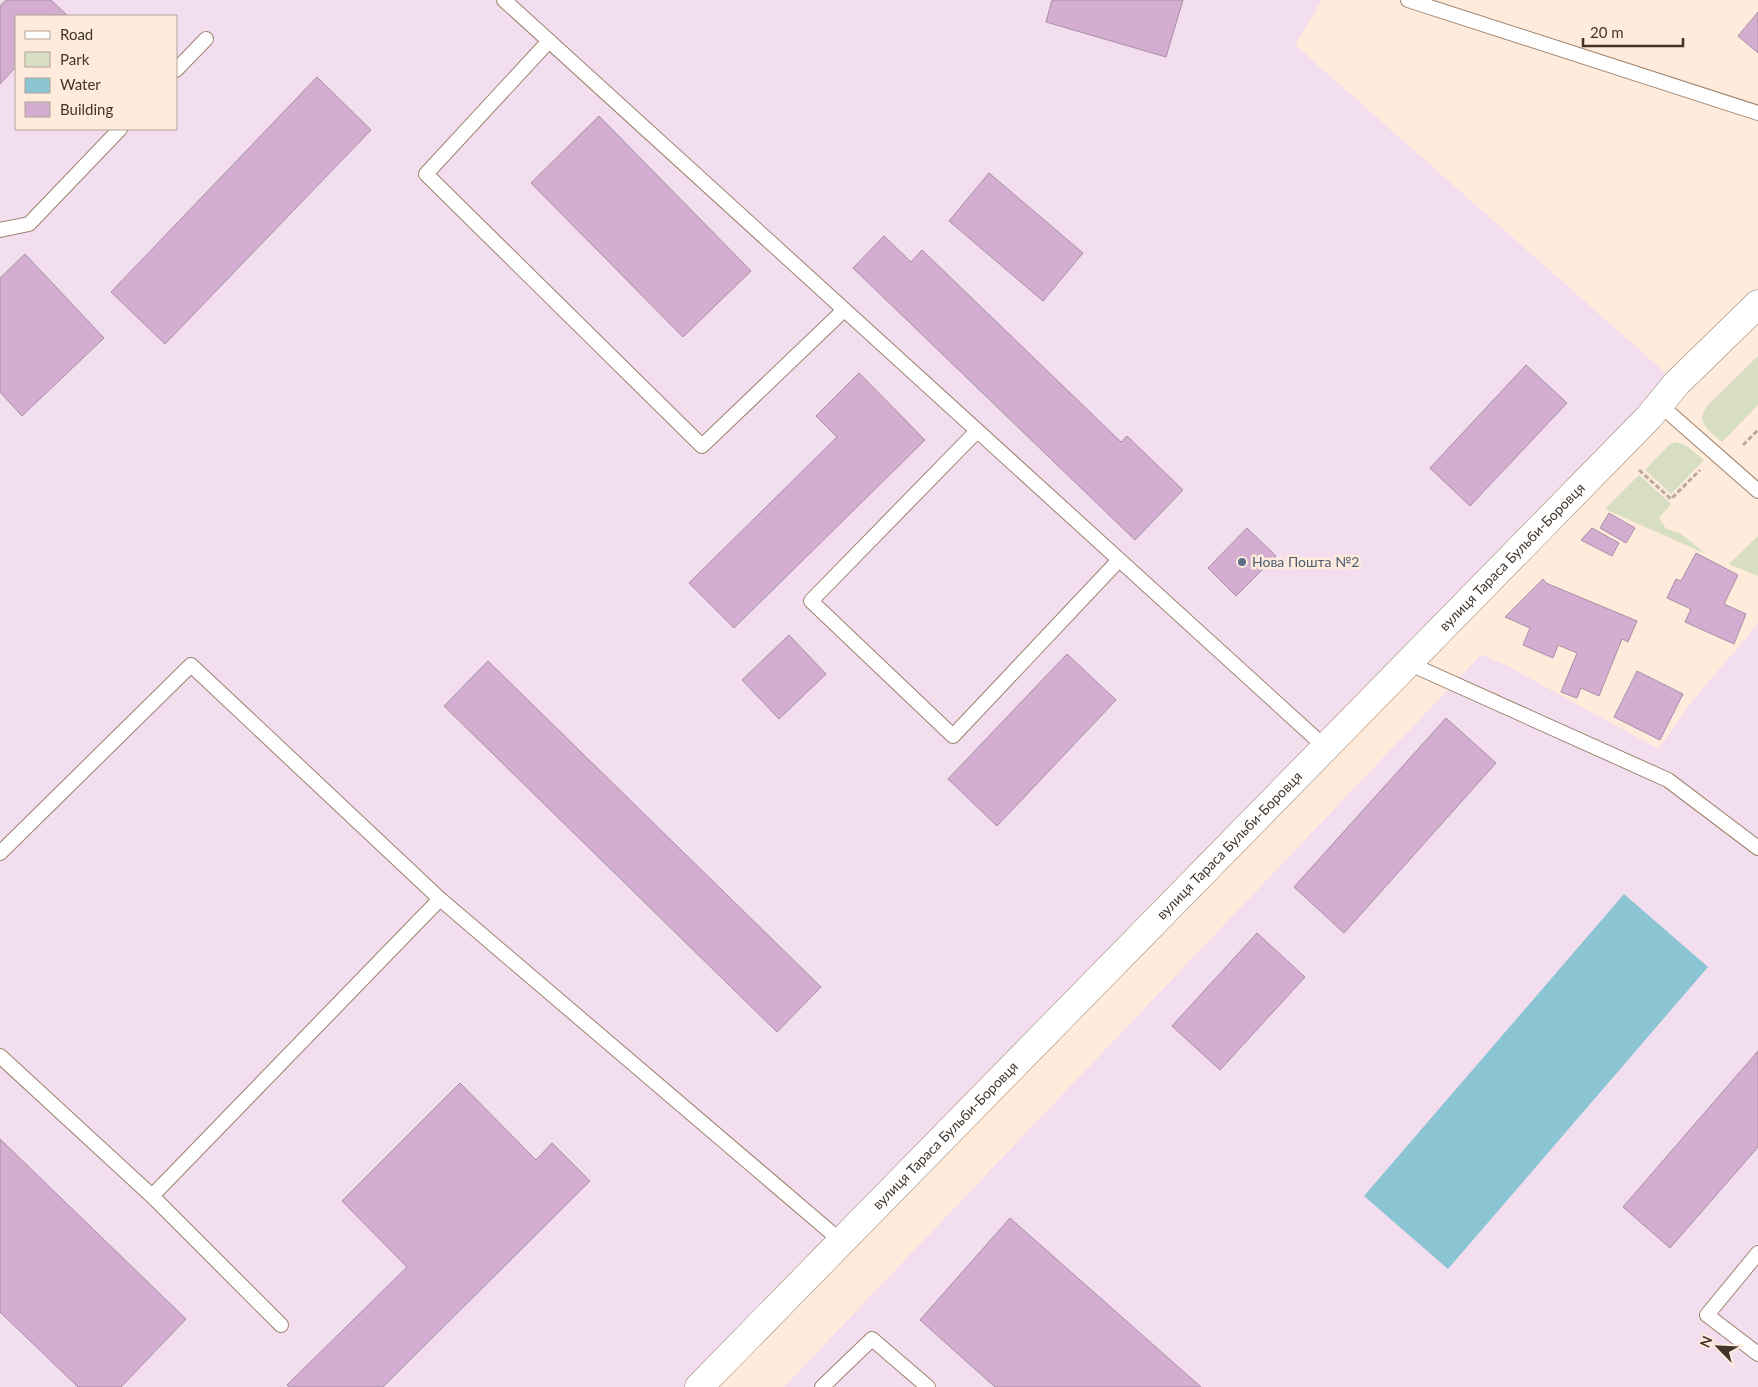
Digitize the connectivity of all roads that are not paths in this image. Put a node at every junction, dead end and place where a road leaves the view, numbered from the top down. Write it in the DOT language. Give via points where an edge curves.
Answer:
graph roads {
  1 [pos="504,0"];
  2 [pos="1408,0"];
  3 [pos="206,39"];
  4 [pos="549,41"];
  5 [pos="178,68"];
  6 [pos="1758,113"];
  7 [pos="119,130"];
  8 [pos="0,230"];
  9 [pos="1758,304"];
  10 [pos="844,310"];
  11 [pos="1659,404"];
  12 [pos="977,431"];
  13 [pos="1758,491"];
  14 [pos="1119,560"];
  15 [pos="1408,662"];
  16 [pos="1325,748"];
  17 [pos="1758,848"];
  18 [pos="0,853"];
  19 [pos="440,899"];
  20 [pos="0,1056"];
  21 [pos="152,1196"];
  22 [pos="842,1241"];
  23 [pos="1758,1253"];
  24 [pos="281,1325"];
  25 [pos="1758,1354"];
  26 [pos="699,1387"];
  27 [pos="822,1387"];
  28 [pos="928,1387"];
  1 -- 4 [label="lane"];
  2 -- 6 [label="lane"];
  3 -- 5 [label="lane"];
  4 -- 10 [label="lane"];
  4 -- 10 [label="lane" via="426,174 702,446"];
  7 -- 8 [label="lane" via="29,224"];
  9 -- 11 [label="street, вулиця Тараса Бульби-Боровця"];
  10 -- 12 [label="lane"];
  11 -- 13 [label="lane"];
  11 -- 15 [label="street, вулиця Тараса Бульби-Боровця"];
  12 -- 14 [label="lane"];
  12 -- 14 [label="lane" via="811,601 953,736"];
  14 -- 16 [label="lane"];
  15 -- 16 [label="street, вулиця Тараса Бульби-Боровця"];
  15 -- 17 [label="lane" via="1668,780"];
  16 -- 22 [label="street, вулиця Тараса Бульби-Боровця"];
  18 -- 19 [label="lane" via="191,665"];
  19 -- 21 [label="lane"];
  19 -- 22 [label="lane"];
  20 -- 21 [label="lane"];
  21 -- 24 [label="lane"];
  22 -- 26 [label="street, вулиця Тараса Бульби-Боровця"];
  23 -- 25 [label="lane" via="1708,1315"];
  27 -- 28 [label="lane" via="872,1339"];
}
